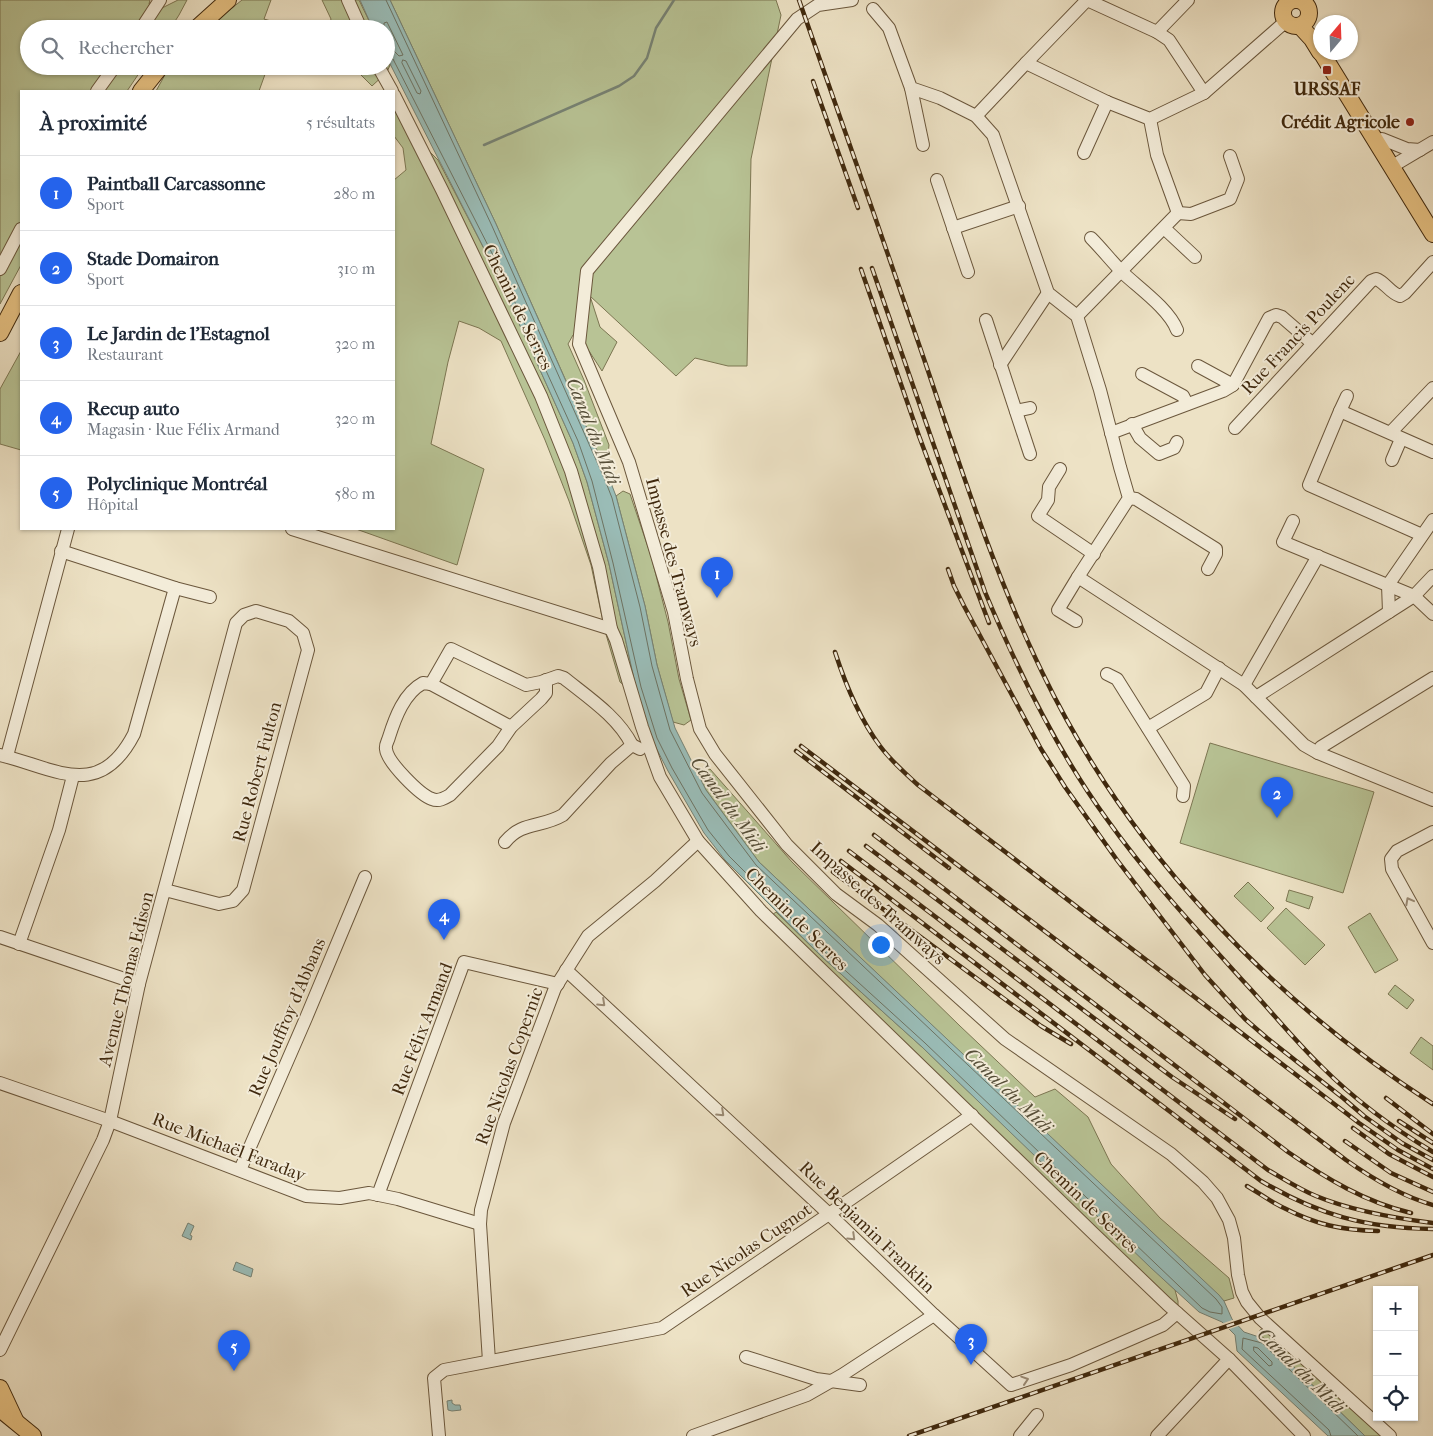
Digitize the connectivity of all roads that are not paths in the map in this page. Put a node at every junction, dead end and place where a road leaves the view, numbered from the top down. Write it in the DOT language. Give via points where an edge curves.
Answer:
graph roads {
  1 [pos="160,0"];
  2 [pos="228,0"];
  3 [pos="348,0"];
  4 [pos="852,0"];
  5 [pos="1087,0"];
  6 [pos="1188,0"];
  7 [pos="1292,1"];
  8 [pos="873,9"];
  9 [pos="147,20"];
  10 [pos="206,20"];
  11 [pos="357,20"];
  12 [pos="1297,23"];
  13 [pos="1157,32"];
  14 [pos="1313,35"];
  15 [pos="1313,40"];
  16 [pos="1326,60"];
  17 [pos="1335,60"];
  18 [pos="1026,63"];
  19 [pos="109,75"];
  20 [pos="154,75"];
  21 [pos="383,75"];
  22 [pos="910,88"];
  23 [pos="98,90"];
  24 [pos="142,90"];
  25 [pos="391,90"];
  26 [pos="1204,93"];
  27 [pos="395,98"];
  28 [pos="1107,102"];
  29 [pos="976,116"];
  30 [pos="1150,119"];
  31 [pos="1382,139"];
  32 [pos="1433,142"];
  33 [pos="924,145"];
  34 [pos="1420,150"];
  35 [pos="1084,153"];
  36 [pos="1230,156"];
  37 [pos="1394,165"];
  38 [pos="937,180"];
  39 [pos="1018,206"];
  40 [pos="1178,213"];
  41 [pos="953,228"];
  42 [pos="1164,228"];
  43 [pos="1433,230"];
  44 [pos="20,231"];
  45 [pos="1433,234"];
  46 [pos="1091,238"];
  47 [pos="1195,258"];
  48 [pos="1433,262"];
  49 [pos="0,269"];
  50 [pos="1121,271"];
  51 [pos="968,272"];
  52 [pos="1048,293"];
  53 [pos="20,295"];
  54 [pos="1077,316"];
  55 [pos="986,320"];
  56 [pos="1177,330"];
  57 [pos="0,333"];
  58 [pos="1312,343"];
  59 [pos="1000,365"];
  60 [pos="1198,366"];
  61 [pos="1142,374"];
  62 [pos="1233,385"];
  63 [pos="1433,388"];
  64 [pos="1347,396"];
  65 [pos="1187,404"];
  66 [pos="1030,408"];
  67 [pos="1016,411"];
  68 [pos="1340,411"];
  69 [pos="1132,424"];
  70 [pos="1235,428"];
  71 [pos="1111,433"];
  72 [pos="1396,436"];
  73 [pos="1177,442"];
  74 [pos="1433,452"];
  75 [pos="1030,454"];
  76 [pos="1392,460"];
  77 [pos="1060,469"];
  78 [pos="1130,498"];
  79 [pos="1433,520"];
  80 [pos="1293,521"];
  81 [pos="68,530"];
  82 [pos="295,530"];
  83 [pos="1422,535"];
  84 [pos="62,551"];
  85 [pos="1094,554"];
  86 [pos="1318,556"];
  87 [pos="1208,569"];
  88 [pos="1433,576"];
  89 [pos="1078,577"];
  90 [pos="1388,585"];
  91 [pos="175,588"];
  92 [pos="1414,596"];
  93 [pos="210,597"];
  94 [pos="256,611"];
  95 [pos="1389,612"];
  96 [pos="1433,614"];
  97 [pos="1076,621"];
  98 [pos="611,629"];
  99 [pos="1216,666"];
  100 [pos="1107,674"];
  101 [pos="1433,678"];
  102 [pos="546,680"];
  103 [pos="430,684"];
  104 [pos="1244,685"];
  105 [pos="1256,697"];
  106 [pos="511,727"];
  107 [pos="1148,728"];
  108 [pos="632,745"];
  109 [pos="1318,753"];
  110 [pos="3,755"];
  111 [pos="652,755"];
  112 [pos="73,776"];
  113 [pos="1183,796"];
  114 [pos="1433,800"];
  115 [pos="1433,832"];
  116 [pos="698,841"];
  117 [pos="505,842"];
  118 [pos="365,877"];
  119 [pos="166,890"];
  120 [pos="0,937"];
  121 [pos="1433,943"];
  122 [pos="19,944"];
  123 [pos="566,970"];
  124 [pos="140,984"];
  125 [pos="558,984"];
  126 [pos="0,1083"];
  127 [pos="972,1115"];
  128 [pos="110,1121"];
  129 [pos="240,1170"];
  130 [pos="378,1196"];
  131 [pos="829,1214"];
  132 [pos="480,1224"];
  133 [pos="1177,1313"];
  134 [pos="934,1315"];
  135 [pos="0,1350"];
  136 [pos="746,1357"];
  137 [pos="1229,1359"];
  138 [pos="489,1361"];
  139 [pos="830,1382"];
  140 [pos="860,1385"];
  141 [pos="0,1388"];
  142 [pos="0,1410"];
  143 [pos="1037,1415"];
  144 [pos="0,1417"];
  145 [pos="17,1424"];
  146 [pos="33,1436"];
  147 [pos="438,1436"];
  148 [pos="693,1436"];
  149 [pos="1020,1436"];
  150 [pos="1157,1436"];
  151 [pos="1304,1436"];
  152 [pos="1390,1436"];
  1 -- 9 [label="street"];
  2 -- 10 [label="main road"];
  3 -- 11 [label="street"];
  4 -- 152 [label="street, Impasse des Tramways" via="818,5 797,19 587,271 579,344 629,462 674,612 700,729 715,754 786,845 836,894 878,926 1004,1039 1171,1154 1203,1182 1217,1198 1229,1220 1244,1297 1257,1314"];
  5 -- 13 [label="street"];
  5 -- 18 [label="street"];
  6 -- 13 [label="street"];
  7 -- 12 [label="main road" via="1282,12"];
  7 -- 12 [label="main road" via="1309,10"];
  8 -- 22 [label="street" via="889,28"];
  12 -- 14 [label="main road"];
  12 -- 15 [label="main road"];
  12 -- 26 [label="street"];
  13 -- 26 [label="street" via="1169,40"];
  16 -- 37 [label="main road"];
  17 -- 31 [label="main road"];
  18 -- 28 [label="street"];
  18 -- 29 [label="street"];
  19 -- 23 [label="street"];
  20 -- 24 [label="main road"];
  21 -- 25 [label="street"];
  22 -- 29 [label="street" via="940,98"];
  22 -- 33 [label="street"];
  26 -- 30 [label="street"];
  27 -- 98 [label="street, Chemin de Serres" via="541,396 571,471 599,567"];
  28 -- 30 [label="street"];
  28 -- 35 [label="street"];
  29 -- 39 [label="street" via="993,135"];
  30 -- 40 [label="street" via="1157,155"];
  31 -- 34 [label="street"];
  31 -- 37 [label="main road"];
  32 -- 34 [label="street"];
  34 -- 37 [label="street"];
  36 -- 40 [label="street" via="1238,179 1230,199 1191,214"];
  37 -- 43 [label="main road"];
  37 -- 45 [label="main road"];
  38 -- 41 [label="street"];
  39 -- 41 [label="street"];
  39 -- 52 [label="street"];
  40 -- 42 [label="street"];
  41 -- 51 [label="street"];
  42 -- 47 [label="street"];
  42 -- 50 [label="street"];
  44 -- 49 [label="street"];
  46 -- 50 [label="street"];
  48 -- 58 [label="street, Rue Francis Poulenc" via="1400,296 1379,280 1370,281"];
  50 -- 54 [label="street"];
  50 -- 56 [label="street" via="1164,311"];
  52 -- 54 [label="street"];
  52 -- 59 [label="street"];
  53 -- 57 [label="main road"];
  54 -- 71 [label="street"];
  55 -- 59 [label="street"];
  58 -- 62 [label="street" via="1282,317 1269,318"];
  58 -- 70 [label="street, Rue Francis Poulenc"];
  59 -- 67 [label="street"];
  60 -- 62 [label="street"];
  61 -- 65 [label="street" via="1183,396"];
  62 -- 65 [label="street"];
  63 -- 72 [label="street"];
  64 -- 68 [label="street"];
  65 -- 69 [label="street"];
  66 -- 67 [label="street"];
  67 -- 75 [label="street"];
  68 -- 72 [label="street"];
  68 -- 83 [label="street" via="1309,485"];
  69 -- 71 [label="street"];
  69 -- 73 [label="street" via="1140,438 1159,454 1174,448"];
  71 -- 78 [label="street"];
  72 -- 74 [label="street"];
  72 -- 76 [label="street"];
  77 -- 85 [label="street" via="1038,516"];
  78 -- 85 [label="street"];
  78 -- 87 [label="street" via="1216,549"];
  79 -- 83 [label="street"];
  80 -- 86 [label="street" via="1283,542"];
  81 -- 84 [label="street"];
  82 -- 98 [label="street"];
  83 -- 90 [label="street"];
  84 -- 91 [label="street"];
  84 -- 110 [label="street"];
  85 -- 89 [label="street"];
  86 -- 90 [label="street"];
  86 -- 104 [label="street"];
  88 -- 92 [label="street"];
  89 -- 97 [label="street" via="1058,610"];
  89 -- 99 [label="street"];
  90 -- 92 [label="street"];
  90 -- 95 [label="street"];
  91 -- 93 [label="street"];
  91 -- 112 [label="street" via="134,734 126,750 108,768 89,775"];
  92 -- 95 [label="street"];
  92 -- 96 [label="street"];
  94 -- 119 [label="street, Avenue Thomas Edison" via="244,615 236,623 230,641"];
  94 -- 119 [label="street, Rue Robert Fulton" via="289,621 303,633 308,650 243,890 233,901 219,904"];
  95 -- 105 [label="street"];
  98 -- 111 [label="street, Chemin de Serres"];
  99 -- 104 [label="street"];
  99 -- 107 [label="street" via="1206,693"];
  100 -- 107 [label="street" via="1117,679"];
  101 -- 109 [label="street" via="1321,747"];
  102 -- 103 [label="street" via="526,684 451,649"];
  102 -- 106 [label="street" via="546,693"];
  102 -- 108 [label="street" via="558,676 572,684 601,707 626,733"];
  103 -- 106 [label="street"];
  103 -- 106 [label="street" via="416,686 398,711 386,748 390,760 408,781 432,799 442,800 450,794 498,746"];
  104 -- 105 [label="street"];
  105 -- 109 [label="street" via="1304,745"];
  107 -- 113 [label="street" via="1184,786"];
  108 -- 111 [label="street"];
  108 -- 117 [label="street" via="563,815 521,828"];
  109 -- 114 [label="street"];
  110 -- 112 [label="street"];
  111 -- 116 [label="street, Chemin de Serres" via="660,776"];
  112 -- 122 [label="street" via="59,830"];
  121 -- 115 [label="street, one-way" via="1392,869 1391,859 1397,852"];
  116 -- 123 [label="street, Rue Nicolas Copernic" via="588,936"];
  116 -- 127 [label="street, Chemin de Serres" via="768,918"];
  118 -- 129 [label="street, Rue Jouffroy d'Abbans"];
  119 -- 124 [label="street, Avenue Thomas Edison"];
  120 -- 122 [label="street"];
  122 -- 124 [label="street"];
  123 -- 125 [label="street, Rue Nicolas Copernic"];
  123 -- 131 [label="street, Rue Benjamin Franklin, one-way"];
  124 -- 128 [label="street, Avenue Thomas Edison"];
  125 -- 130 [label="street, Rue Félix Armand" via="464,962"];
  125 -- 132 [label="street, Rue Nicolas Copernic" via="504,1123"];
  126 -- 128 [label="street, Rue Michaël Faraday"];
  127 -- 131 [label="street, Rue Nicolas Cugnot"];
  127 -- 133 [label="street, Chemin de Serres"];
  128 -- 129 [label="street, Rue Michaël Faraday"];
  128 -- 135 [label="street, Avenue Thomas Edison"];
  129 -- 130 [label="street, Rue Michaël Faraday" via="306,1196 340,1198 369,1193"];
  130 -- 132 [label="street, Rue Michaël Faraday"];
  131 -- 134 [label="street, Rue Benjamin Franklin, one-way"];
  131 -- 138 [label="street, Rue Nicolas Cugnot" via="662,1328"];
  132 -- 138 [label="street, Rue Nicolas Copernic"];
  134 -- 133 [label="street, Rue Benjamin Franklin, one-way" via="1011,1385 1071,1365 1162,1325"];
  133 -- 137 [label="street, Chemin de Serres"];
  134 -- 139 [label="street"];
  136 -- 139 [label="street"];
  137 -- 150 [label="street"];
  137 -- 151 [label="street, Chemin de Serres"];
  138 -- 147 [label="street" via="444,1370 434,1378"];
  139 -- 140 [label="street"];
  139 -- 148 [label="street" via="806,1395"];
  141 -- 145 [label="main road"];
  142 -- 145 [label="main road"];
  143 -- 149 [label="street"];
  144 -- 145 [label="main road"];
  145 -- 146 [label="main road"];
}
